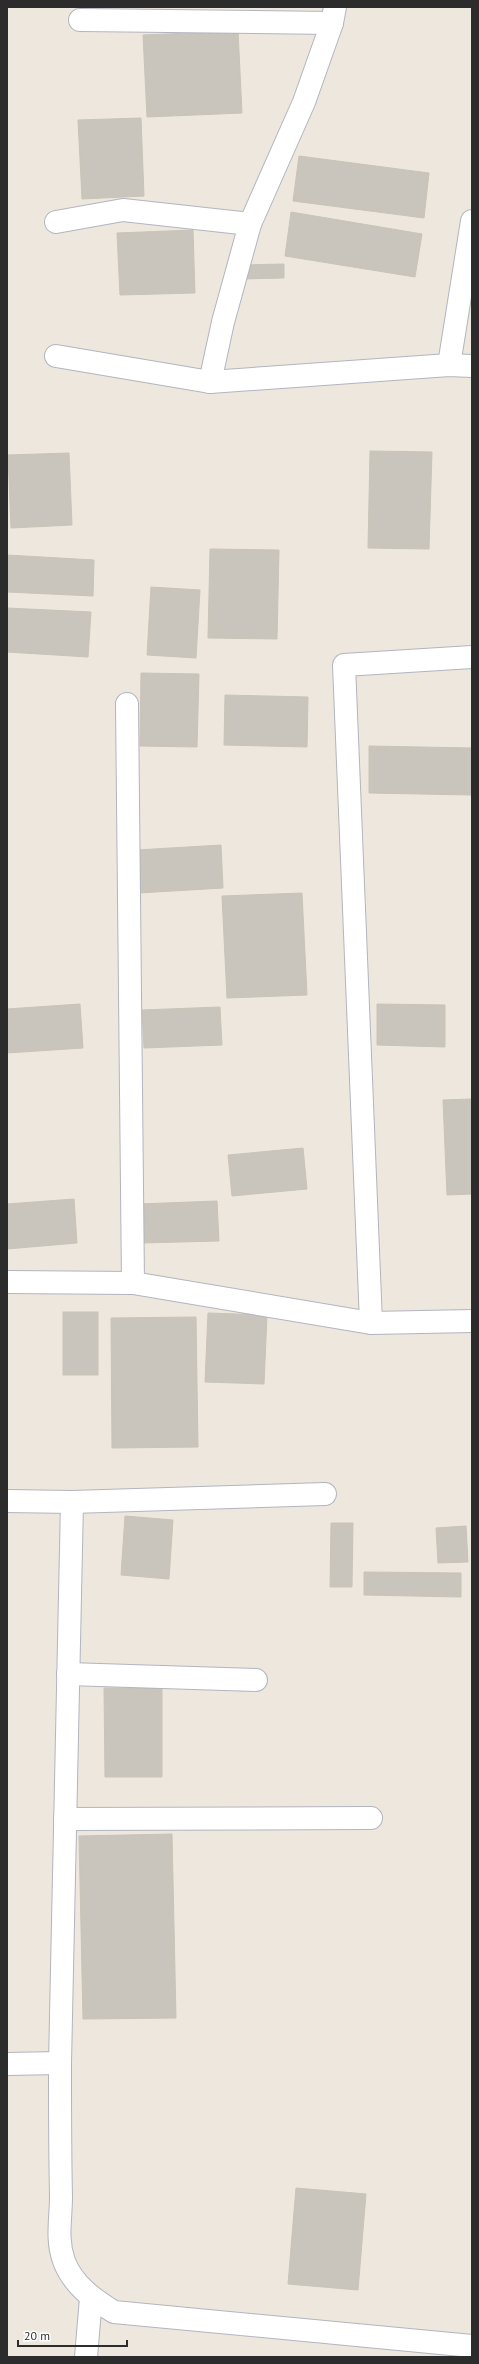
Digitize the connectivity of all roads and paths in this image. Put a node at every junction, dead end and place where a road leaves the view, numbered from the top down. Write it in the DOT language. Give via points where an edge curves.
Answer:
graph roads {
  1 [pos="333,15"];
  2 [pos="80,20"];
  3 [pos="472,221"];
  4 [pos="56,222"];
  5 [pos="250,224"];
  6 [pos="56,356"];
  7 [pos="449,365"];
  8 [pos="472,366"];
  9 [pos="210,382"];
  10 [pos="472,657"];
  11 [pos="126,704"];
  12 [pos="7,1282"];
  13 [pos="133,1283"];
  14 [pos="472,1321"];
  15 [pos="371,1323"];
  16 [pos="325,1494"];
  17 [pos="7,1501"];
  18 [pos="72,1502"];
  19 [pos="68,1674"];
  20 [pos="256,1680"];
  21 [pos="371,1818"];
  22 [pos="65,1819"];
  23 [pos="60,2063"];
  24 [pos="7,2064"];
  25 [pos="91,2298"];
  26 [pos="472,2346"];
  27 [pos="86,2357"];
  1 -- 2 [label="street"];
  1 -- 5 [label="street" via="304,102"];
  3 -- 7 [label="street"];
  4 -- 5 [label="street" via="123,210"];
  5 -- 9 [label="street"];
  6 -- 9 [label="street"];
  7 -- 8 [label="street"];
  7 -- 9 [label="street"];
  10 -- 15 [label="street" via="344,665"];
  11 -- 13 [label="street"];
  12 -- 13 [label="street"];
  13 -- 15 [label="street"];
  14 -- 15 [label="street"];
  16 -- 18 [label="street"];
  17 -- 18 [label="street"];
  18 -- 19 [label="street"];
  19 -- 20 [label="street"];
  19 -- 22 [label="street"];
  21 -- 22 [label="street"];
  22 -- 23 [label="street"];
  23 -- 24 [label="street"];
  23 -- 25 [label="street" via="61,2202 58,2238 64,2261 75,2280"];
  25 -- 26 [label="street" via="114,2312"];
  25 -- 27 [label="street"];
}
